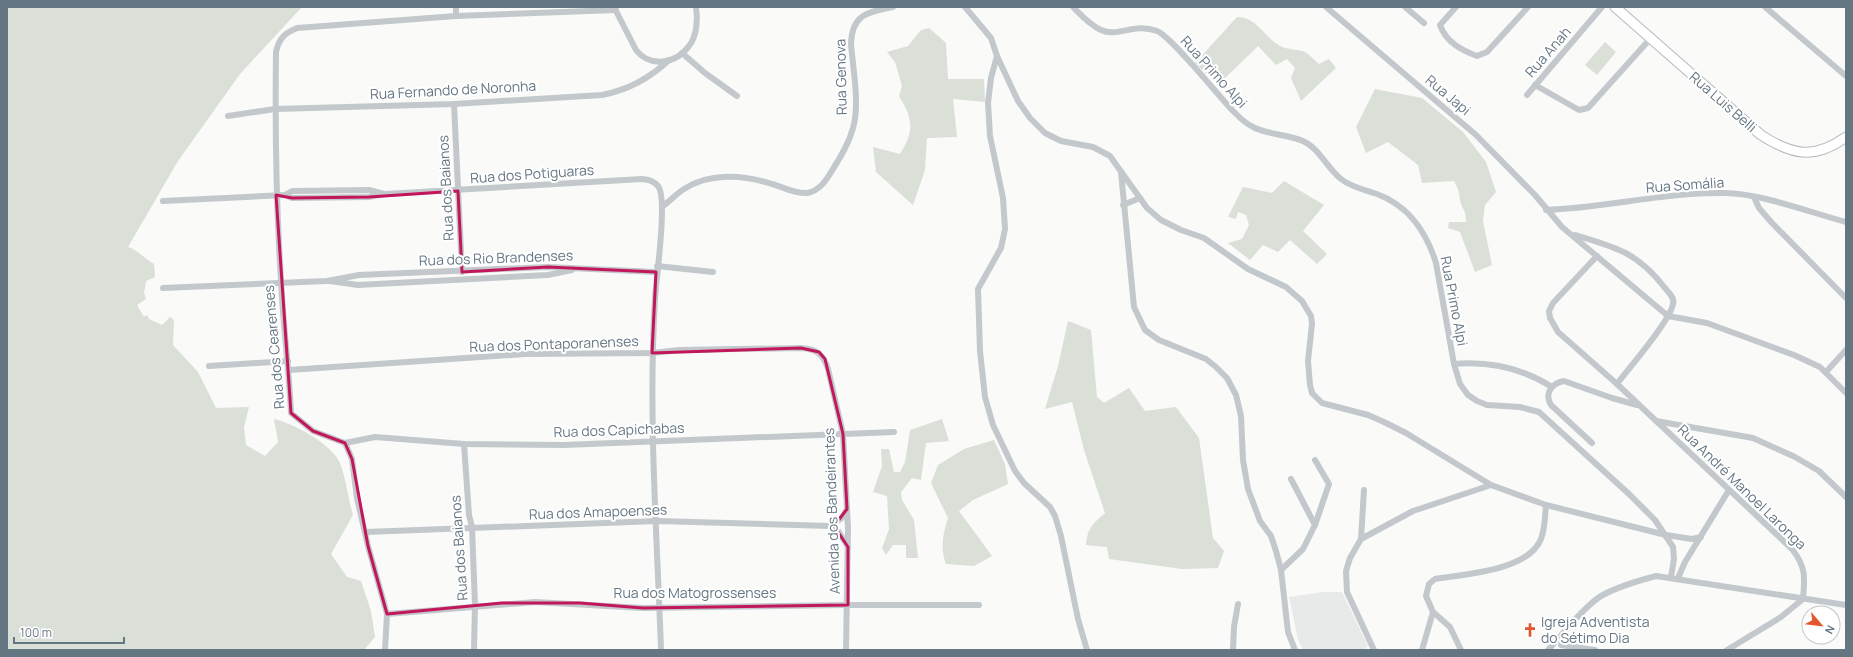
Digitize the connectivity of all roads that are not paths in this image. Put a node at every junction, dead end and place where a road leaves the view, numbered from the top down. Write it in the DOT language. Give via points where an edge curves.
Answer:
graph roads {
  1 [pos="456,7"];
  2 [pos="696,7"];
  3 [pos="893,7"];
  4 [pos="965,7"];
  5 [pos="1073,7"];
  6 [pos="1326,7"];
  7 [pos="1405,7"];
  8 [pos="1456,7"];
  9 [pos="1528,7"];
  10 [pos="1602,7"];
  11 [pos="1615,7"];
  12 [pos="1765,7"];
  13 [pos="615,9"];
  14 [pos="456,16"];
  15 [pos="1424,23"];
  16 [pos="1650,39"];
  17 [pos="682,53"];
  18 [pos="997,56"];
  19 [pos="669,60"];
  20 [pos="1846,76"];
  21 [pos="1535,85"];
  22 [pos="1527,94"];
  23 [pos="737,96"];
  24 [pos="454,104"];
  25 [pos="276,109"];
  26 [pos="228,116"];
  27 [pos="1846,137"];
  28 [pos="1121,170"];
  29 [pos="458,191"];
  30 [pos="276,195"];
  31 [pos="1754,197"];
  32 [pos="1140,198"];
  33 [pos="163,201"];
  34 [pos="1124,205"];
  35 [pos="663,206"];
  36 [pos="1546,210"];
  37 [pos="1846,222"];
  38 [pos="1571,234"];
  39 [pos="1597,256"];
  40 [pos="581,267"];
  41 [pos="656,269"];
  42 [pos="462,272"];
  43 [pos="713,272"];
  44 [pos="327,281"];
  45 [pos="281,282"];
  46 [pos="163,288"];
  47 [pos="1846,298"];
  48 [pos="1668,316"];
  49 [pos="1846,350"];
  50 [pos="819,352"];
  51 [pos="652,353"];
  52 [pos="288,361"];
  53 [pos="1454,364"];
  54 [pos="209,366"];
  55 [pos="289,370"];
  56 [pos="1826,372"];
  57 [pos="1617,384"];
  58 [pos="1552,387"];
  59 [pos="1846,393"];
  60 [pos="1638,406"];
  61 [pos="1656,421"];
  62 [pos="894,432"];
  63 [pos="843,434"];
  64 [pos="653,441"];
  65 [pos="345,443"];
  66 [pos="1592,443"];
  67 [pos="464,444"];
  68 [pos="1315,460"];
  69 [pos="1292,479"];
  70 [pos="1491,485"];
  71 [pos="1364,490"];
  72 [pos="1729,490"];
  73 [pos="1846,497"];
  74 [pos="1546,506"];
  75 [pos="847,509"];
  76 [pos="657,521"];
  77 [pos="1315,525"];
  78 [pos="830,526"];
  79 [pos="472,527"];
  80 [pos="366,532"];
  81 [pos="1666,535"];
  82 [pos="1701,537"];
  83 [pos="1361,539"];
  84 [pos="848,547"];
  85 [pos="1281,570"];
  86 [pos="1671,577"];
  87 [pos="1678,578"];
  88 [pos="1803,599"];
  89 [pos="848,604"];
  90 [pos="1238,604"];
  91 [pos="474,605"];
  92 [pos="979,605"];
  93 [pos="1846,605"];
  94 [pos="660,608"];
  95 [pos="1433,612"];
  96 [pos="387,614"];
  97 [pos="1561,645"];
  98 [pos="386,650"];
  99 [pos="474,650"];
  100 [pos="661,650"];
  101 [pos="846,650"];
  102 [pos="1087,650"];
  103 [pos="1233,650"];
  104 [pos="1295,650"];
  105 [pos="1374,650"];
  106 [pos="1422,650"];
  107 [pos="1462,650"];
  108 [pos="1548,650"];
  109 [pos="1595,650"];
  110 [pos="1727,650"];
  1 -- 14 [label="street"];
  2 -- 17 [label="street" via="694,37"];
  3 -- 35 [label="street, Rua Genova" via="862,16 856,23 852,33 856,107 854,127 847,146 826,181 817,189 808,193 797,192 751,178 730,176 696,183"];
  4 -- 18 [label="street" via="991,38"];
  5 -- 53 [label="street, Rua Primo Alpi" via="1091,24 1111,33 1143,27 1164,34 1245,122 1261,131 1305,142 1342,180 1389,199 1404,208 1419,225 1436,263"];
  6 -- 36 [label="street, Rua Japi" via="1476,135 1535,195"];
  7 -- 15 [label="street"];
  8 -- 9 [label="street" via="1440,25 1443,34 1449,41 1477,56 1487,52"];
  10 -- 21 [label="street, Rua Anah"];
  11 -- 16 [label="street, Rua Luis Belli"];
  12 -- 20 [label="street"];
  13 -- 14 [label="street"];
  13 -- 19 [label="street" via="641,56 658,63"];
  14 -- 25 [label="street, Rua dos Cearenses" via="298,28 288,31 280,38 276,52"];
  16 -- 21 [label="street" via="1588,108 1579,110"];
  16 -- 27 [label="street, Rua Luis Belli" via="1773,143 1794,152 1806,152 1828,148"];
  17 -- 19 [label="street"];
  17 -- 23 [label="street"];
  18 -- 28 [label="street" via="1021,105 1045,133 1102,151 1110,156"];
  18 -- 102 [label="street" via="988,103 990,136 1003,198 1005,229 1001,248 978,289 984,392 993,425 1014,471 1050,507 1055,516"];
  19 -- 24 [label="street, Rua Fernando de Noronha" via="654,74 613,93"];
  21 -- 22 [label="street, Rua Anah"];
  24 -- 25 [label="street, Rua Fernando de Noronha"];
  24 -- 29 [label="street, Rua dos Baianos"];
  25 -- 26 [label="street, Rua Fernando de Noronha"];
  25 -- 30 [label="street, Rua dos Cearenses"];
  28 -- 32 [label="street"];
  28 -- 34 [label="street"];
  29 -- 30 [label="street, Rua dos Potiguaras" via="385,194 369,190 308,190"];
  29 -- 35 [label="street, Rua dos Potiguaras" via="642,179 652,180 658,186"];
  29 -- 42 [label="street, Rua dos Baianos"];
  30 -- 33 [label="street, Rua dos Potiguaras"];
  30 -- 45 [label="street, Rua dos Cearenses"];
  31 -- 36 [label="street, Rua Somália" via="1726,193 1703,194"];
  31 -- 37 [label="street, Rua Somália"];
  31 -- 47 [label="street" via="1759,208 1772,223"];
  32 -- 34 [label="street"];
  32 -- 70 [label="street" via="1161,220 1204,238 1248,269 1286,287 1302,301 1312,320 1309,372 1310,385 1316,398 1329,407 1368,415 1384,422"];
  34 -- 85 [label="street" via="1134,308 1145,330 1159,340 1206,360 1216,367 1232,386 1239,405 1248,489 1260,521 1271,536"];
  35 -- 41 [label="street, Rua dos Potiguaras"];
  36 -- 38 [label="street, Rua Japi"];
  38 -- 39 [label="street, Rua Japi"];
  38 -- 48 [label="street" via="1625,251 1642,264 1655,275 1673,298"];
  39 -- 48 [label="street, Rua Japi"];
  39 -- 57 [label="street, Rua André Manoel Laronga" via="1553,303 1549,311 1550,318 1558,332"];
  40 -- 41 [label="street"];
  40 -- 42 [label="street, Rua dos Rio Brandenses"];
  40 -- 44 [label="street, Rua dos Rio Brandenses" via="540,275 358,285"];
  41 -- 43 [label="street"];
  41 -- 51 [label="street, Rua dos Potiguaras"];
  42 -- 44 [label="street, Rua dos Rio Brandenses" via="359,275"];
  44 -- 45 [label="street"];
  45 -- 46 [label="street"];
  45 -- 52 [label="street, Rua dos Cearenses"];
  48 -- 56 [label="street" via="1702,321 1734,332 1794,355"];
  48 -- 57 [label="street"];
  49 -- 56 [label="street"];
  50 -- 51 [label="street, Rua dos Pontaporanenses" via="801,348 679,350"];
  50 -- 63 [label="street, Avenida dos Bandeirantes" via="825,359 828,369"];
  51 -- 55 [label="street, Rua dos Pontaporanenses" via="525,354"];
  51 -- 64 [label="street, Rua dos Potiguaras"];
  52 -- 54 [label="street"];
  52 -- 55 [label="street, Rua dos Cearenses"];
  53 -- 58 [label="street" via="1476,363 1509,368 1536,377"];
  53 -- 81 [label="street, Rua Primo Alpi" via="1460,384 1468,395 1477,401 1487,405 1520,407 1539,412 1629,494"];
  55 -- 65 [label="street, Rua dos Cearenses" via="291,413 313,431"];
  56 -- 59 [label="street"];
  57 -- 60 [label="street, Rua André Manoel Laronga"];
  58 -- 60 [label="street" via="1564,381"];
  58 -- 66 [label="street" via="1548,394 1551,405"];
  60 -- 61 [label="street, Rua André Manoel Laronga"];
  61 -- 72 [label="street, Rua André Manoel Laronga"];
  61 -- 73 [label="street" via="1753,438 1795,457 1819,472"];
  62 -- 63 [label="street, Rua dos Capichabas"];
  63 -- 64 [label="street, Rua dos Capichabas"];
  63 -- 75 [label="street, Avenida dos Bandeirantes"];
  64 -- 67 [label="street, Rua dos Capichabas" via="564,445"];
  64 -- 76 [label="street, Rua dos Potiguaras"];
  65 -- 67 [label="street, Rua dos Capichabas" via="375,437"];
  65 -- 80 [label="street" via="352,459"];
  67 -- 79 [label="street, Rua dos Baianos"];
  68 -- 77 [label="street" via="1329,484"];
  69 -- 77 [label="street"];
  70 -- 74 [label="street"];
  70 -- 83 [label="street" via="1414,512"];
  71 -- 83 [label="street"];
  72 -- 82 [label="street"];
  72 -- 88 [label="street, Rua André Manoel Laronga" via="1792,549 1800,560 1805,580"];
  74 -- 81 [label="street"];
  74 -- 95 [label="street" via="1541,538 1528,556 1497,568 1436,579 1429,584 1426,596"];
  75 -- 78 [label="street" via="842,518"];
  75 -- 84 [label="street, Avenida dos Bandeirantes"];
  76 -- 78 [label="street, Rua dos Amapoenses"];
  76 -- 79 [label="street, Rua dos Amapoenses"];
  76 -- 94 [label="street, Rua dos Potiguaras"];
  77 -- 85 [label="street" via="1303,548"];
  78 -- 84 [label="street" via="837,529"];
  79 -- 80 [label="street, Rua dos Amapoenses"];
  79 -- 91 [label="street, Rua dos Baianos"];
  80 -- 96 [label="street"];
  81 -- 82 [label="street" via="1692,539"];
  81 -- 86 [label="street, Rua Primo Alpi" via="1673,547"];
  82 -- 87 [label="street"];
  83 -- 105 [label="street" via="1346,571 1347,592"];
  84 -- 89 [label="street, Avenida dos Bandeirantes"];
  85 -- 104 [label="street" via="1288,632"];
  86 -- 87 [label="street"];
  86 -- 97 [label="street" via="1656,576 1642,579 1599,597 1586,608"];
  87 -- 88 [label="street"];
  88 -- 93 [label="street"];
  88 -- 110 [label="street" via="1781,617"];
  89 -- 92 [label="street, Rua dos Matogrossenses"];
  89 -- 94 [label="street, Rua dos Matogrossenses"];
  89 -- 101 [label="street, Avenida dos Bandeirantes"];
  90 -- 103 [label="street"];
  91 -- 94 [label="street, Rua dos Matogrossenses" via="536,602"];
  91 -- 96 [label="street, Rua dos Matogrossenses"];
  91 -- 99 [label="street, Rua dos Baianos"];
  94 -- 100 [label="street, Rua dos Potiguaras"];
  95 -- 106 [label="street"];
  95 -- 107 [label="street" via="1450,627"];
  96 -- 98 [label="street"];
  97 -- 108 [label="street"];
  97 -- 109 [label="street"];
}
